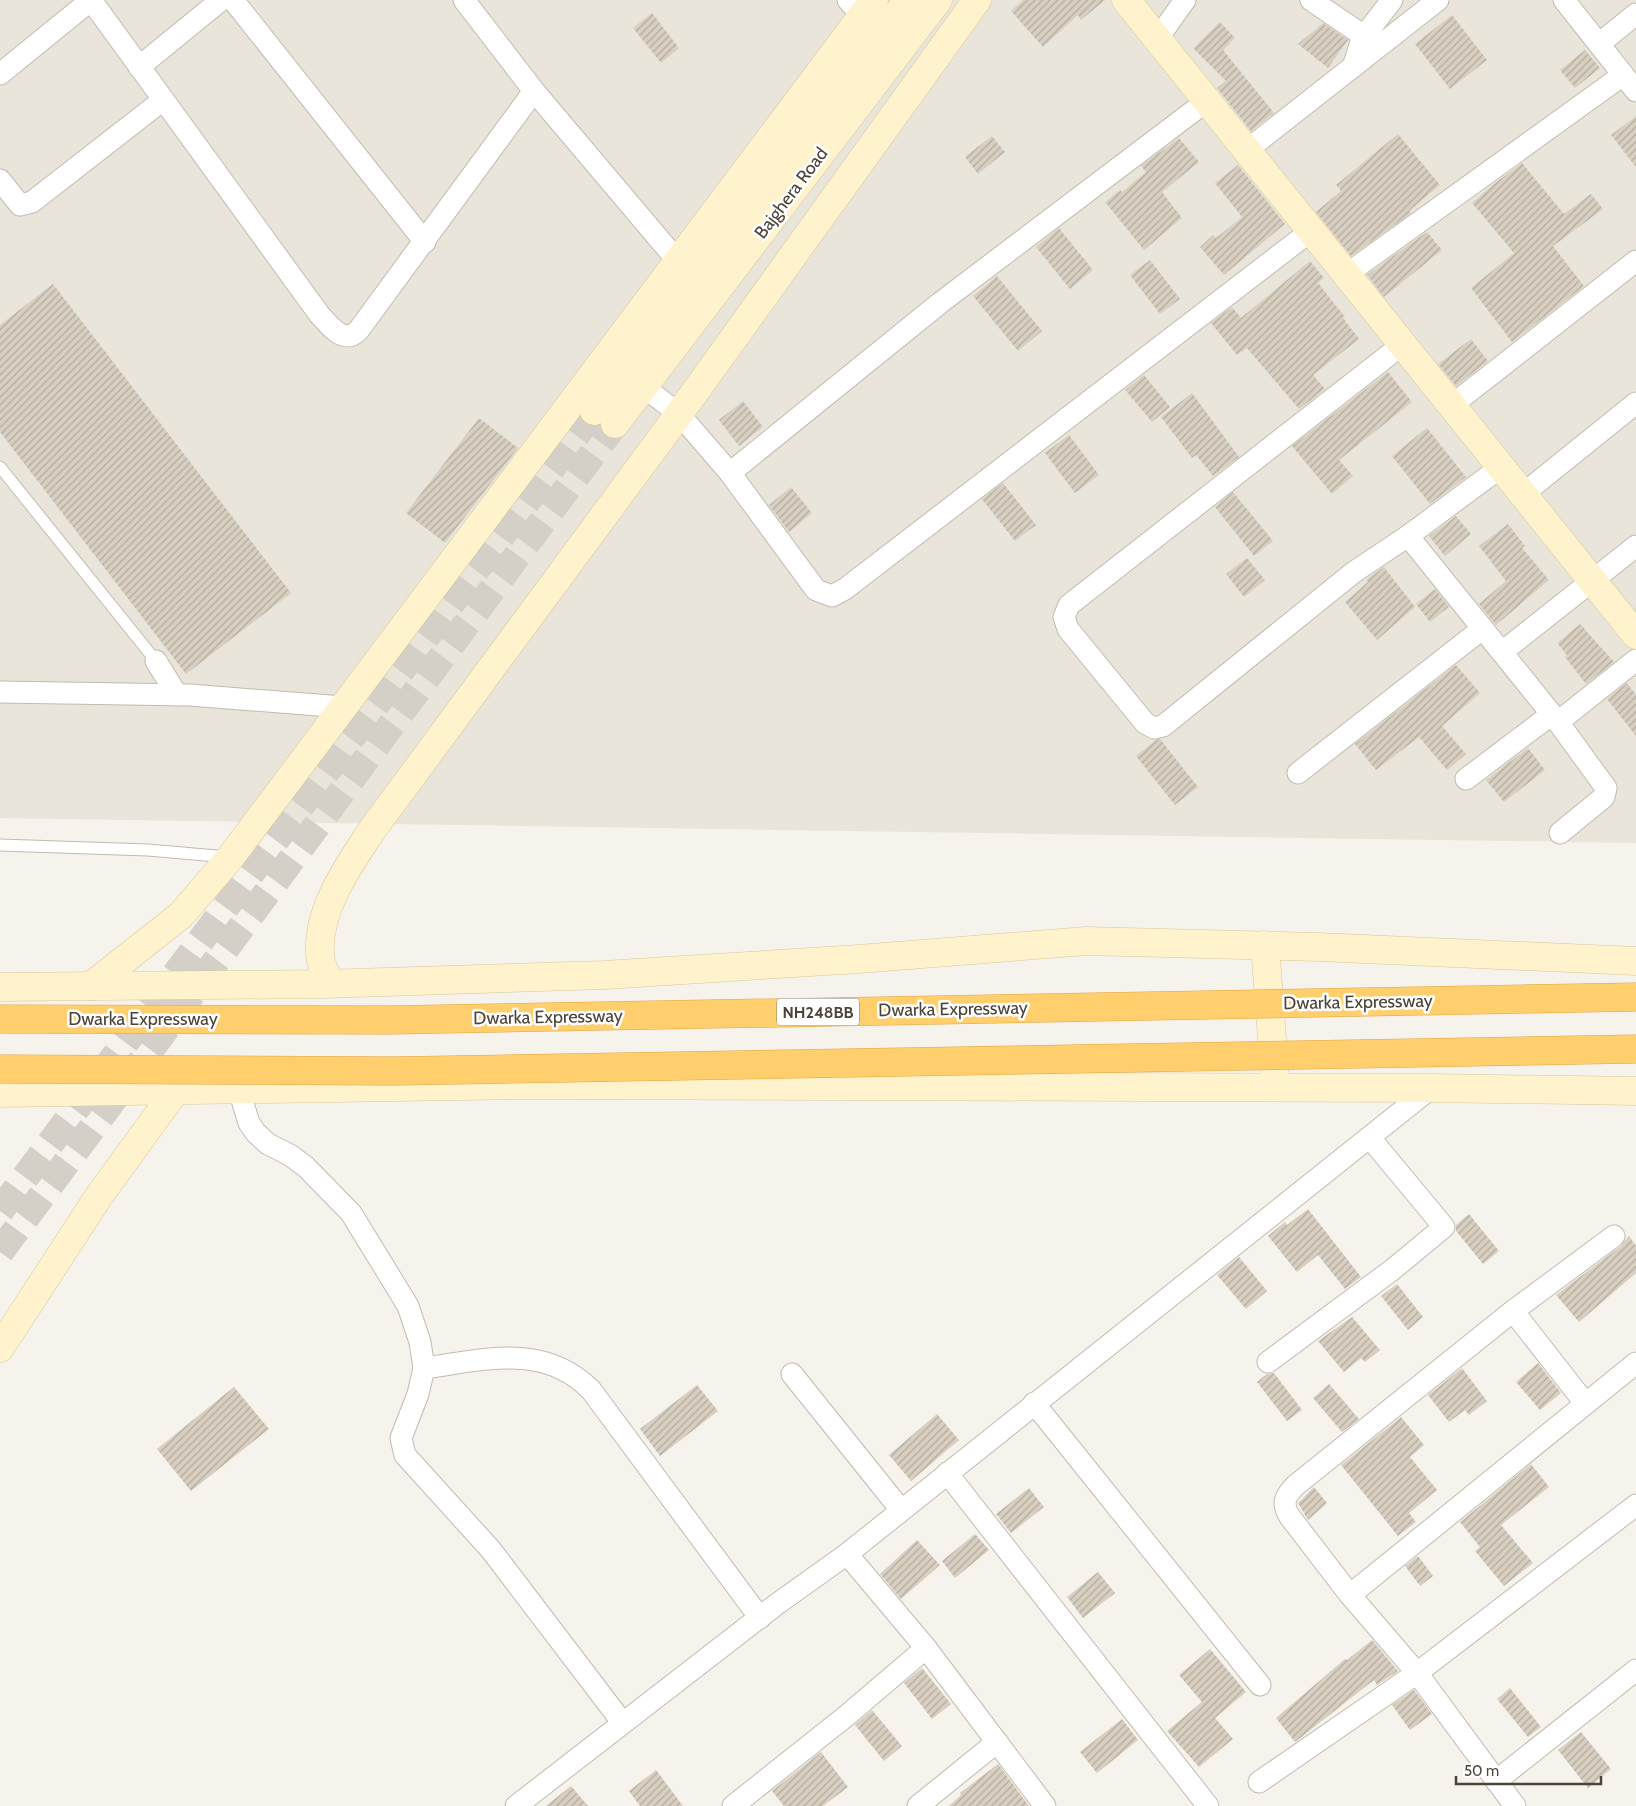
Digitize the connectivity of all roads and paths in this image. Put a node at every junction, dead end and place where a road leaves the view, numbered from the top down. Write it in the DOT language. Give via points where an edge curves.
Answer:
graph roads {
  1 [pos="221,0"];
  2 [pos="233,0"];
  3 [pos="464,0"];
  4 [pos="908,0"];
  5 [pos="938,0"];
  6 [pos="977,0"];
  7 [pos="1126,0"];
  8 [pos="1185,0"];
  9 [pos="1310,0"];
  10 [pos="1392,0"];
  11 [pos="1438,0"];
  12 [pos="1564,0"];
  13 [pos="861,5"];
  14 [pos="1636,14"];
  15 [pos="1364,36"];
  16 [pos="879,37"];
  17 [pos="1158,38"];
  18 [pos="1599,44"];
  19 [pos="139,67"];
  20 [pos="1353,67"];
  21 [pos="0,74"];
  22 [pos="1630,82"];
  23 [pos="534,91"];
  24 [pos="163,100"];
  25 [pos="1208,100"];
  26 [pos="1248,150"];
  27 [pos="0,180"];
  28 [pos="1312,230"];
  29 [pos="425,242"];
  30 [pos="1636,261"];
  31 [pos="686,271"];
  32 [pos="1346,274"];
  33 [pos="1403,344"];
  34 [pos="634,379"];
  35 [pos="1636,403"];
  36 [pos="1452,406"];
  37 [pos="679,414"];
  38 [pos="605,418"];
  39 [pos="0,467"];
  40 [pos="1501,467"];
  41 [pos="730,473"];
  42 [pos="1523,494"];
  43 [pos="1408,536"];
  44 [pos="1636,546"];
  45 [pos="1593,581"];
  46 [pos="1482,629"];
  47 [pos="1636,635"];
  48 [pos="1502,652"];
  49 [pos="1636,660"];
  50 [pos="156,662"];
  51 [pos="0,692"];
  52 [pos="177,695"];
  53 [pos="343,707"];
  54 [pos="1555,718"];
  55 [pos="1298,774"];
  56 [pos="1466,779"];
  57 [pos="1560,833"];
  58 [pos="0,845"];
  59 [pos="230,858"];
  60 [pos="1265,945"];
  61 [pos="1636,960"];
  62 [pos="329,984"];
  63 [pos="90,986"];
  64 [pos="0,988"];
  65 [pos="1636,997"];
  66 [pos="0,1019"];
  67 [pos="1636,1049"];
  68 [pos="0,1069"];
  69 [pos="1276,1088"];
  70 [pos="1431,1088"];
  71 [pos="176,1090"];
  72 [pos="239,1090"];
  73 [pos="1636,1091"];
  74 [pos="0,1093"];
  75 [pos="1370,1138"];
  76 [pos="1614,1236"];
  77 [pos="1513,1311"];
  78 [pos="0,1348"];
  79 [pos="1268,1362"];
  80 [pos="1636,1363"];
  81 [pos="424,1368"];
  82 [pos="792,1374"];
  83 [pos="1034,1403"];
  84 [pos="1584,1403"];
  85 [pos="948,1473"];
  86 [pos="1636,1505"];
  87 [pos="902,1510"];
  88 [pos="847,1554"];
  89 [pos="1350,1595"];
  90 [pos="760,1618"];
  91 [pos="926,1648"];
  92 [pos="1636,1670"];
  93 [pos="1417,1673"];
  94 [pos="1260,1685"];
  95 [pos="622,1722"];
  96 [pos="997,1742"];
  97 [pos="1496,1781"];
  98 [pos="1259,1782"];
  99 [pos="516,1806"];
  100 [pos="733,1806"];
  101 [pos="918,1806"];
  102 [pos="1045,1806"];
  103 [pos="1208,1806"];
  104 [pos="1515,1806"];
  1 -- 19 [label="street"];
  2 -- 29 [label="street"];
  3 -- 23 [label="street"];
  4 -- 16 [label="street, Bajghera Road"];
  5 -- 34 [label="street, Bajghera Road"];
  6 -- 37 [label="street"];
  7 -- 17 [label="street"];
  8 -- 17 [label="street"];
  9 -- 15 [label="street"];
  10 -- 15 [label="street"];
  11 -- 20 [label="street"];
  12 -- 18 [label="street"];
  13 -- 16 [label="street"];
  13 -- 31 [label="street"];
  14 -- 18 [label="street"];
  15 -- 20 [label="street"];
  16 -- 31 [label="street, Bajghera Road"];
  17 -- 25 [label="street"];
  18 -- 22 [label="street"];
  19 -- 21 [label="street" via="91,0"];
  19 -- 24 [label="street"];
  20 -- 26 [label="street"];
  22 -- 32 [label="street"];
  23 -- 29 [label="street"];
  23 -- 31 [label="street"];
  24 -- 27 [label="street" via="32,202 20,204"];
  24 -- 29 [label="street" via="319,314 338,333 350,336 358,331"];
  25 -- 26 [label="street"];
  25 -- 41 [label="street" via="940,303"];
  26 -- 28 [label="street"];
  28 -- 32 [label="street"];
  28 -- 41 [label="street" via="832,596 816,590"];
  30 -- 36 [label="street"];
  31 -- 34 [label="street, Bajghera Road"];
  31 -- 53 [label="street"];
  32 -- 33 [label="street"];
  33 -- 36 [label="street"];
  33 -- 43 [label="street" via="1069,605 1065,624 1145,723 1159,727 1354,572"];
  34 -- 37 [label="street"];
  34 -- 38 [label="street"];
  35 -- 42 [label="street"];
  36 -- 40 [label="street"];
  37 -- 41 [label="street"];
  37 -- 62 [label="street" via="379,818 352,861 322,926 320,955"];
  39 -- 50 [label="lane"];
  40 -- 42 [label="street"];
  40 -- 43 [label="street"];
  42 -- 45 [label="street"];
  43 -- 46 [label="street"];
  44 -- 45 [label="street"];
  45 -- 47 [label="street"];
  45 -- 48 [label="street"];
  46 -- 48 [label="street"];
  46 -- 55 [label="street"];
  48 -- 54 [label="street"];
  49 -- 54 [label="street"];
  50 -- 52 [label="street"];
  51 -- 52 [label="street"];
  52 -- 53 [label="street"];
  53 -- 59 [label="street"];
  54 -- 56 [label="street"];
  54 -- 57 [label="street" via="1607,790 1604,797"];
  58 -- 59 [label="lane" via="148,850"];
  59 -- 63 [label="street" via="181,915"];
  60 -- 61 [label="street"];
  60 -- 62 [label="street" via="1086,941 859,960 604,975"];
  60 -- 69 [label="street"];
  62 -- 63 [label="street"];
  63 -- 64 [label="street"];
  65 -- 66 [label="highway, Dwarka Expressway / NH248BB, bridge" via="410,1019"];
  67 -- 68 [label="highway, bridge" via="395,1071"];
  69 -- 70 [label="street"];
  69 -- 72 [label="street" via="526,1085"];
  70 -- 73 [label="street"];
  70 -- 75 [label="street"];
  71 -- 72 [label="street"];
  71 -- 74 [label="street"];
  71 -- 78 [label="street" via="99,1196"];
  72 -- 81 [label="street" via="249,1123 256,1133 306,1167 350,1213 408,1306 420,1342"];
  75 -- 79 [label="street" via="1444,1227"];
  75 -- 83 [label="street"];
  76 -- 77 [label="street"];
  77 -- 84 [label="street"];
  77 -- 89 [label="street" via="1286,1495 1286,1511"];
  80 -- 84 [label="street"];
  81 -- 90 [label="street" via="491,1359 530,1358 571,1372 591,1390"];
  81 -- 95 [label="street" via="401,1438 405,1456 491,1550"];
  82 -- 87 [label="street"];
  83 -- 85 [label="street"];
  83 -- 94 [label="street"];
  84 -- 89 [label="street"];
  85 -- 87 [label="street"];
  85 -- 103 [label="street"];
  86 -- 93 [label="street"];
  87 -- 88 [label="street"];
  88 -- 90 [label="street"];
  88 -- 91 [label="street"];
  89 -- 93 [label="street"];
  90 -- 95 [label="street"];
  91 -- 96 [label="street"];
  91 -- 100 [label="street"];
  92 -- 97 [label="street"];
  93 -- 97 [label="street"];
  93 -- 98 [label="street"];
  95 -- 99 [label="street"];
  96 -- 101 [label="street"];
  96 -- 102 [label="street"];
  97 -- 104 [label="street"];
}
